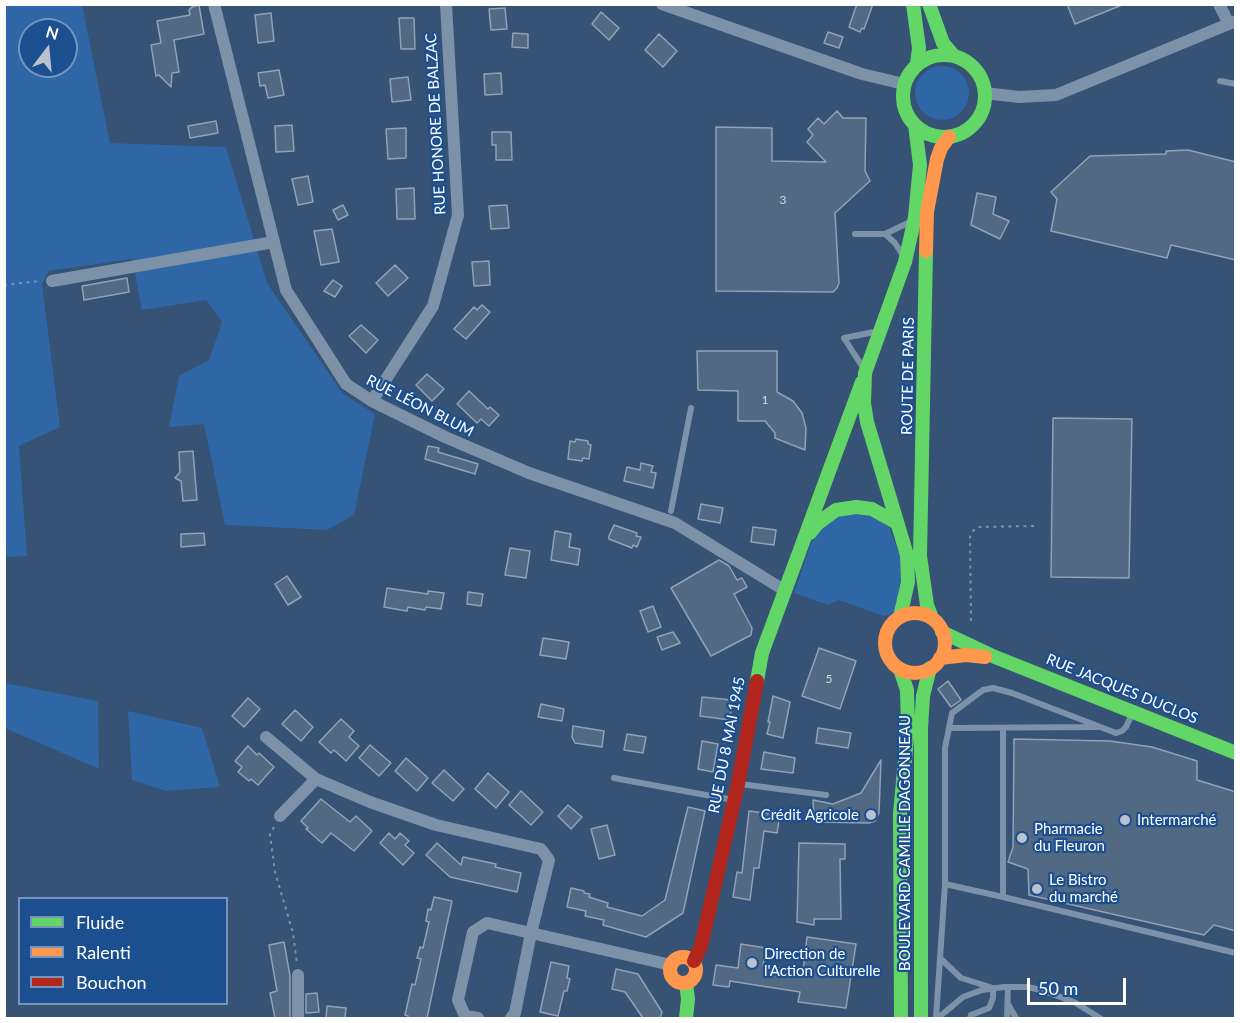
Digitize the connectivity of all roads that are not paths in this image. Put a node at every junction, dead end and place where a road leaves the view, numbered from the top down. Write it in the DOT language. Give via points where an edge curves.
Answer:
graph roads {
  1 [pos="214,4"];
  2 [pos="446,4"];
  3 [pos="662,4"];
  4 [pos="913,4"];
  5 [pos="929,4"];
  6 [pos="1219,4"];
  7 [pos="681,8"];
  8 [pos="1232,22"];
  9 [pos="954,56"];
  10 [pos="917,64"];
  11 [pos="1220,81"];
  12 [pos="904,84"];
  13 [pos="1236,84"];
  14 [pos="985,93"];
  15 [pos="915,125"];
  16 [pos="949,137"];
  17 [pos="915,217"];
  18 [pos="855,234"];
  19 [pos="885,234"];
  20 [pos="274,242"];
  21 [pos="905,262"];
  22 [pos="52,281"];
  23 [pos="880,330"];
  24 [pos="866,373"];
  25 [pos="372,401"];
  26 [pos="691,408"];
  27 [pos="671,511"];
  28 [pos="897,523"];
  29 [pos="805,538"];
  30 [pos="784,590"];
  31 [pos="900,617"];
  32 [pos="932,618"];
  33 [pos="942,632"];
  34 [pos="995,657"];
  35 [pos="940,658"];
  36 [pos="930,668"];
  37 [pos="900,669"];
  38 [pos="1133,712"];
  39 [pos="1101,727"];
  40 [pos="949,728"];
  41 [pos="1003,728"];
  42 [pos="266,737"];
  43 [pos="1236,753"];
  44 [pos="614,778"];
  45 [pos="316,779"];
  46 [pos="738,784"];
  47 [pos="826,795"];
  48 [pos="734,800"];
  49 [pos="280,816"];
  50 [pos="945,884"];
  51 [pos="1003,897"];
  52 [pos="531,933"];
  53 [pos="1236,953"];
  54 [pos="941,959"];
  55 [pos="694,962"];
  56 [pos="671,966"];
  57 [pos="298,975"];
  58 [pos="686,983"];
  59 [pos="1008,987"];
  60 [pos="993,988"];
  61 [pos="1007,1003"];
  62 [pos="298,1018"];
  63 [pos="478,1018"];
  64 [pos="511,1018"];
  65 [pos="686,1018"];
  66 [pos="901,1018"];
  67 [pos="921,1018"];
  68 [pos="937,1018"];
  69 [pos="970,1018"];
  70 [pos="1007,1018"];
  71 [pos="1016,1018"];
  72 [pos="1100,1018"];
  1 -- 20 [label="street, RUE LÉON BLUM"];
  2 -- 25 [label="street, RUE HONORE DE BALZAC" via="458,215 433,306"];
  3 -- 7 [label="street"];
  4 -- 10 [label="main road" via="919,48"];
  5 -- 9 [label="main road" via="940,35"];
  6 -- 8 [label="street"];
  7 -- 12 [label="street" via="862,74"];
  8 -- 14 [label="street" via="1056,95 1019,97"];
  9 -- 10 [label="main road" via="941,55"];
  9 -- 14 [label="main road" via="975,69"];
  10 -- 12 [label="main road"];
  11 -- 13 [label="lane"];
  12 -- 15 [label="main road" via="904,106"];
  14 -- 16 [label="main road" via="979,117 961,133"];
  15 -- 16 [label="main road" via="925,132"];
  15 -- 17 [label="main road, ROUTE DE PARIS" via="920,165"];
  16 -- 32 [label="main road, ROUTE DE PARIS" via="937,159 927,212 920,556"];
  17 -- 19 [label="lane"];
  17 -- 21 [label="main road, ROUTE DE PARIS"];
  18 -- 19 [label="lane"];
  19 -- 21 [label="lane"];
  20 -- 22 [label="street"];
  20 -- 25 [label="street, RUE LÉON BLUM" via="286,290 346,384"];
  21 -- 23 [label="main road, ROUTE DE PARIS"];
  23 -- 24 [label="main road, ROUTE DE PARIS"];
  23 -- 24 [label="lane" via="844,338"];
  24 -- 28 [label="main road, ROUTE DE PARIS" via="867,422"];
  24 -- 29 [label="main road, ROUTE DE PARIS"];
  25 -- 30 [label="street, RUE LÉON BLUM" via="529,473 675,523"];
  26 -- 27 [label="lane"];
  28 -- 29 [label="main road" via="872,509 837,510"];
  28 -- 31 [label="main road, ROUTE DE PARIS" via="907,555 908,582"];
  29 -- 30 [label="main road, RUE DU 8 MAI 1945"];
  30 -- 46 [label="main road, RUE DU 8 MAI 1945" via="762,653"];
  31 -- 32 [label="main road" via="916,613"];
  31 -- 37 [label="main road" via="890,626 885,644 892,663"];
  32 -- 33 [label="main road"];
  33 -- 34 [label="main road, RUE JACQUES DUCLOS"];
  33 -- 35 [label="main road" via="944,650"];
  34 -- 35 [label="main road, RUE JACQUES DUCLOS"];
  34 -- 38 [label="main road, RUE JACQUES DUCLOS"];
  35 -- 36 [label="main road"];
  36 -- 37 [label="main road" via="915,673"];
  36 -- 67 [label="main road, BOULEVARD CAMILLE DAGONNEAU" via="921,728"];
  37 -- 66 [label="main road, BOULEVARD CAMILLE DAGONNEAU" via="908,690 900,814"];
  38 -- 39 [label="lane" via="1122,731 1116,733"];
  38 -- 43 [label="main road, RUE JACQUES DUCLOS"];
  39 -- 40 [label="lane" via="993,688 983,690 952,713"];
  39 -- 41 [label="lane"];
  40 -- 41 [label="lane"];
  40 -- 50 [label="lane" via="945,748"];
  41 -- 51 [label="lane"];
  42 -- 45 [label="street"];
  44 -- 48 [label="lane"];
  45 -- 49 [label="street"];
  45 -- 52 [label="street" via="436,825 542,849 549,860"];
  46 -- 47 [label="lane"];
  46 -- 48 [label="main road, RUE DU 8 MAI 1945"];
  48 -- 55 [label="main road, RUE DU 8 MAI 1945"];
  50 -- 51 [label="lane"];
  50 -- 54 [label="lane"];
  51 -- 53 [label="lane"];
  52 -- 56 [label="street"];
  52 -- 63 [label="street" via="487,923 473,932 458,1000 465,1016"];
  52 -- 64 [label="street"];
  54 -- 60 [label="lane" via="961,978"];
  54 -- 68 [label="lane"];
  55 -- 56 [label="main road" via="681,957"];
  55 -- 58 [label="main road" via="696,973"];
  56 -- 58 [label="main road" via="672,977"];
  57 -- 62 [label="street"];
  58 -- 65 [label="main road"];
  59 -- 60 [label="lane"];
  59 -- 61 [label="lane"];
  59 -- 72 [label="lane" via="1044,991 1074,1002"];
  60 -- 68 [label="lane" via="963,998"];
  60 -- 69 [label="lane" via="989,1008"];
  61 -- 70 [label="lane"];
  61 -- 71 [label="lane"];
}
